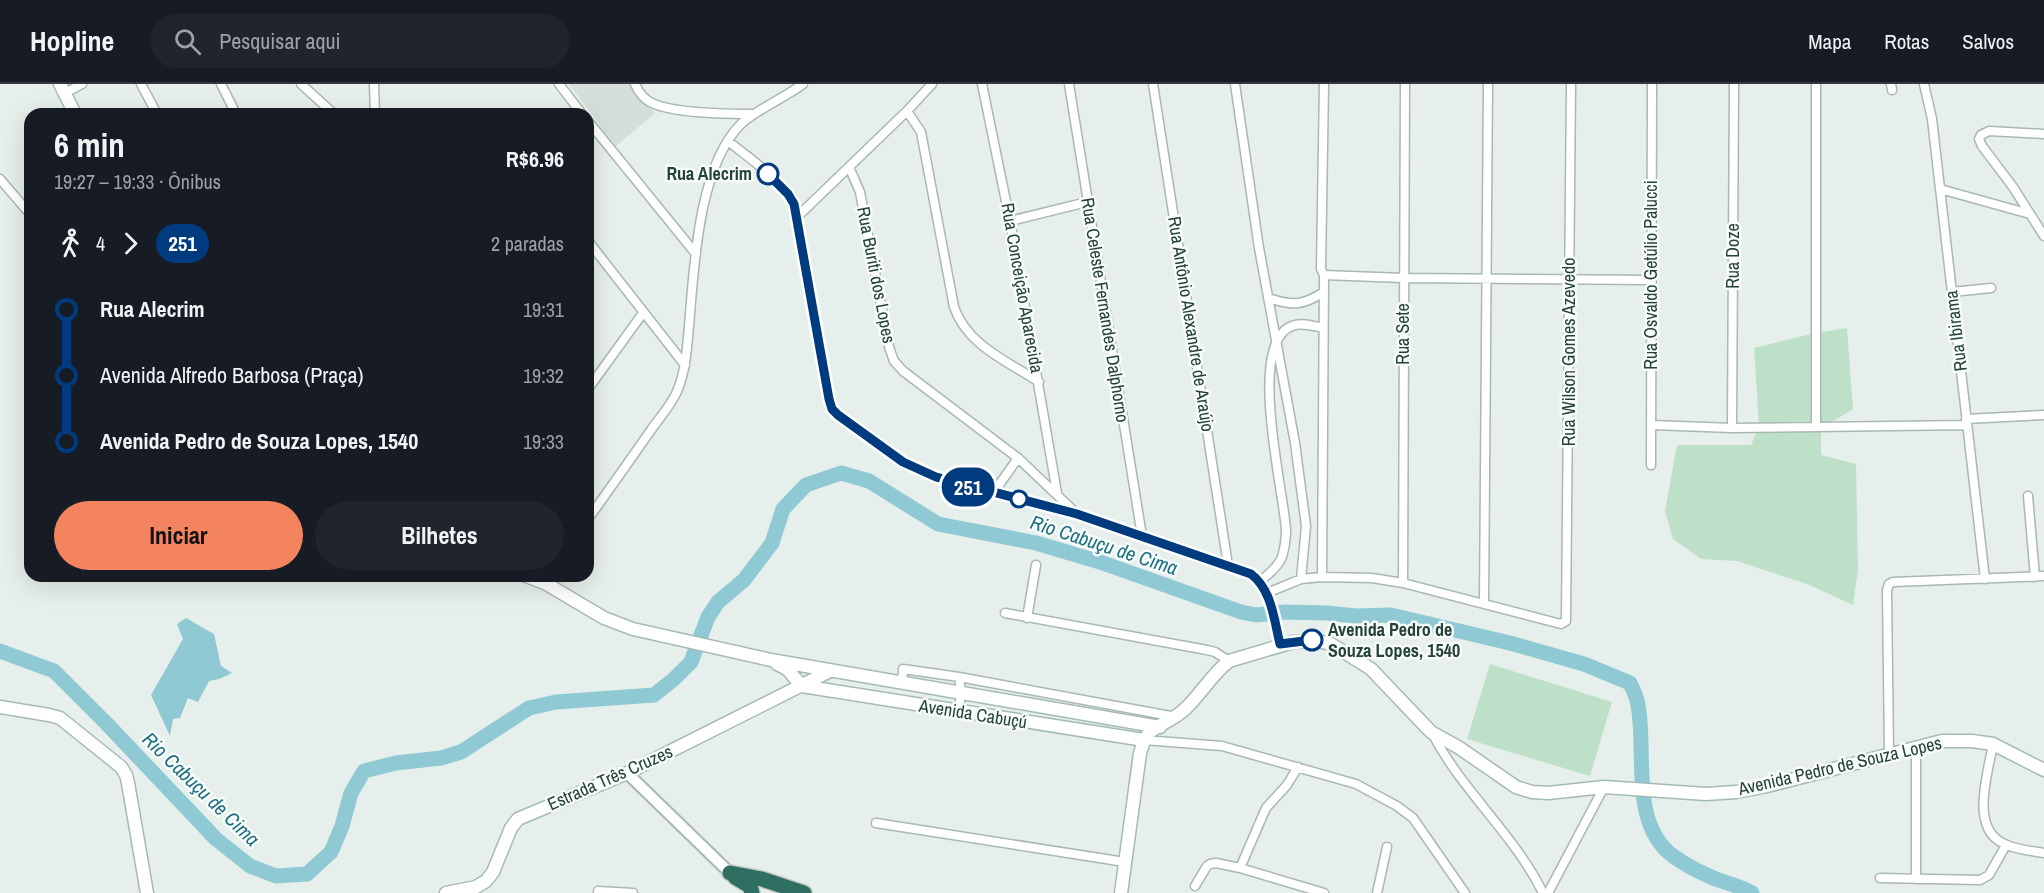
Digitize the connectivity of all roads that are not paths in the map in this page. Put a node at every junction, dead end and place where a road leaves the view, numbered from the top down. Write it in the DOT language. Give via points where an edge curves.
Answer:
graph roads {
  1 [pos="82,84"];
  2 [pos="141,84"];
  3 [pos="221,84"];
  4 [pos="301,84"];
  5 [pos="374,84"];
  6 [pos="559,84"];
  7 [pos="635,84"];
  8 [pos="803,84"];
  9 [pos="932,84"];
  10 [pos="982,84"];
  11 [pos="1069,84"];
  12 [pos="1154,84"];
  13 [pos="1323,84"];
  14 [pos="1405,84"];
  15 [pos="1488,84"];
  16 [pos="1570,84"];
  17 [pos="1652,84"];
  18 [pos="1734,84"];
  19 [pos="1816,84"];
  20 [pos="1924,84"];
  21 [pos="1236,86"];
  22 [pos="62,88"];
  23 [pos="72,108"];
  24 [pos="154,108"];
  25 [pos="233,108"];
  26 [pos="327,108"];
  27 [pos="375,108"];
  28 [pos="577,108"];
  29 [pos="907,111"];
  30 [pos="753,114"];
  31 [pos="594,129"];
  32 [pos="2044,134"];
  33 [pos="728,141"];
  34 [pos="849,167"];
  35 [pos="0,179"];
  36 [pos="1940,189"];
  37 [pos="1087,202"];
  38 [pos="24,207"];
  39 [pos="2030,214"];
  40 [pos="796,218"];
  41 [pos="1010,221"];
  42 [pos="2044,236"];
  43 [pos="594,249"];
  44 [pos="696,254"];
  45 [pos="1324,275"];
  46 [pos="1403,278"];
  47 [pos="1488,279"];
  48 [pos="1569,279"];
  49 [pos="1651,280"];
  50 [pos="1991,288"];
  51 [pos="1324,292"];
  52 [pos="1952,292"];
  53 [pos="1268,298"];
  54 [pos="644,313"];
  55 [pos="1323,328"];
  56 [pos="1275,343"];
  57 [pos="685,365"];
  58 [pos="594,382"];
  59 [pos="1039,382"];
  60 [pos="2044,415"];
  61 [pos="1967,422"];
  62 [pos="1651,425"];
  63 [pos="1816,427"];
  64 [pos="1732,428"];
  65 [pos="1018,458"];
  66 [pos="1651,465"];
  67 [pos="994,492"];
  68 [pos="1057,493"];
  69 [pos="2028,496"];
  70 [pos="594,510"];
  71 [pos="1077,514"];
  72 [pos="1142,536"];
  73 [pos="1036,565"];
  74 [pos="1228,565"];
  75 [pos="2040,576"];
  76 [pos="1322,577"];
  77 [pos="1301,579"];
  78 [pos="1985,579"];
  79 [pos="1260,581"];
  80 [pos="552,582"];
  81 [pos="1403,583"];
  82 [pos="1268,597"];
  83 [pos="1484,604"];
  84 [pos="1005,614"];
  85 [pos="1027,618"];
  86 [pos="1280,644"];
  87 [pos="771,660"];
  88 [pos="1229,661"];
  89 [pos="830,671"];
  90 [pos="847,674"];
  91 [pos="959,677"];
  92 [pos="902,683"];
  93 [pos="816,684"];
  94 [pos="802,686"];
  95 [pos="961,692"];
  96 [pos="845,694"];
  97 [pos="0,707"];
  98 [pos="959,712"];
  99 [pos="1176,717"];
  100 [pos="1160,727"];
  101 [pos="1431,732"];
  102 [pos="1144,740"];
  103 [pos="1993,744"];
  104 [pos="1916,746"];
  105 [pos="1889,754"];
  106 [pos="1298,767"];
  107 [pos="2044,770"];
  108 [pos="627,773"];
  109 [pos="1604,787"];
  110 [pos="876,823"];
  111 [pos="2006,845"];
  112 [pos="1387,847"];
  113 [pos="2044,853"];
  114 [pos="1125,862"];
  115 [pos="1240,868"];
  116 [pos="730,873"];
  117 [pos="1880,878"];
  118 [pos="1917,879"];
  119 [pos="1195,886"];
  120 [pos="598,891"];
  121 [pos="147,893"];
  122 [pos="446,893"];
  123 [pos="633,893"];
  124 [pos="752,893"];
  125 [pos="804,893"];
  126 [pos="1121,893"];
  127 [pos="1324,893"];
  128 [pos="1377,893"];
  129 [pos="1465,893"];
  130 [pos="1543,893"];
  131 [pos="1548,893"];
  1 -- 22 [label="street"];
  2 -- 24 [label="street"];
  3 -- 25 [label="street"];
  4 -- 26 [label="street"];
  5 -- 27 [label="street"];
  6 -- 28 [label="street"];
  7 -- 30 [label="street" via="650,102 662,106"];
  8 -- 30 [label="street"];
  9 -- 29 [label="street"];
  10 -- 41 [label="street, Rua Conceição Aparecida"];
  11 -- 37 [label="street, Rua Celeste Fernandes Dalphorno"];
  12 -- 74 [label="street, Rua Antônio Alexandre de Araújo"];
  13 -- 45 [label="street"];
  14 -- 46 [label="street, Rua Sete"];
  15 -- 47 [label="street"];
  16 -- 48 [label="street, Rua Wilson Gomes Azevedo"];
  17 -- 49 [label="street, Rua Osvaldo Getúlio Palucci"];
  18 -- 64 [label="street, Rua Doze"];
  19 -- 63 [label="street"];
  20 -- 36 [label="street, Rua Ibirama"];
  21 -- 53 [label="street"];
  22 -- 23 [label="main road"];
  29 -- 34 [label="street"];
  29 -- 59 [label="street" via="921,132 958,319 974,340"];
  30 -- 33 [label="street"];
  31 -- 44 [label="street"];
  32 -- 39 [label="street" via="1989,131 1979,139"];
  33 -- 40 [label="street" via="788,194"];
  33 -- 44 [label="street" via="711,178"];
  34 -- 40 [label="street"];
  34 -- 65 [label="street, Rua Buriti dos Lopes" via="860,192 894,361"];
  35 -- 38 [label="street"];
  36 -- 39 [label="street"];
  36 -- 52 [label="street, Rua Ibirama"];
  37 -- 41 [label="street"];
  37 -- 72 [label="street, Rua Celeste Fernandes Dalphorno"];
  39 -- 42 [label="street"];
  40 -- 67 [label="street" via="832,409 903,462 936,477"];
  41 -- 59 [label="street, Rua Conceição Aparecida"];
  43 -- 54 [label="street"];
  44 -- 57 [label="street"];
  45 -- 46 [label="street"];
  45 -- 51 [label="street"];
  46 -- 47 [label="street"];
  46 -- 81 [label="street, Rua Sete"];
  47 -- 48 [label="street"];
  47 -- 83 [label="street"];
  48 -- 49 [label="street"];
  48 -- 83 [label="street, Rua Wilson Gomes Azevedo" via="1566,621 1561,624"];
  49 -- 62 [label="street, Rua Osvaldo Getúlio Palucci"];
  50 -- 52 [label="street"];
  51 -- 53 [label="street" via="1309,301 1287,304"];
  51 -- 55 [label="street"];
  52 -- 61 [label="street, Rua Ibirama"];
  53 -- 56 [label="street"];
  54 -- 57 [label="street"];
  54 -- 58 [label="street"];
  55 -- 56 [label="street" via="1291,326"];
  55 -- 76 [label="street"];
  56 -- 77 [label="street" via="1295,443 1306,526"];
  56 -- 79 [label="street" via="1269,412 1286,532 1281,559"];
  57 -- 70 [label="street" via="678,391"];
  59 -- 68 [label="street, Rua Conceição Aparecida"];
  60 -- 61 [label="street"];
  61 -- 63 [label="street"];
  61 -- 78 [label="street, Rua Ibirama"];
  62 -- 64 [label="street"];
  62 -- 66 [label="street, Rua Osvaldo Getúlio Palucci"];
  63 -- 64 [label="street"];
  65 -- 67 [label="street"];
  65 -- 68 [label="street, Rua Buriti dos Lopes"];
  67 -- 71 [label="street"];
  68 -- 71 [label="street, Rua Buriti dos Lopes"];
  69 -- 75 [label="street"];
  71 -- 72 [label="street"];
  72 -- 74 [label="street"];
  73 -- 85 [label="street"];
  74 -- 79 [label="street"];
  75 -- 78 [label="street"];
  76 -- 77 [label="street"];
  76 -- 81 [label="street"];
  77 -- 82 [label="street"];
  78 -- 105 [label="street" via="1888,584"];
  79 -- 82 [label="street"];
  80 -- 87 [label="main road" via="618,625"];
  81 -- 83 [label="street"];
  82 -- 86 [label="street"];
  84 -- 85 [label="street"];
  85 -- 88 [label="street" via="1207,650"];
  86 -- 88 [label="main road, Avenida Pedro de Souza Lopes"];
  86 -- 101 [label="main road, Avenida Pedro de Souza Lopes" via="1318,641 1343,650 1371,669"];
  87 -- 89 [label="main road"];
  87 -- 94 [label="main road" via="787,669"];
  88 -- 99 [label="main road"];
  89 -- 90 [label="main road, Avenida Cabuçú"];
  89 -- 93 [label="main road, Estrada Três Cruzes"];
  90 -- 92 [label="main road, Avenida Cabuçú"];
  90 -- 96 [label="main road" via="851,681"];
  91 -- 92 [label="street" via="903,669"];
  91 -- 95 [label="street"];
  91 -- 99 [label="street"];
  92 -- 95 [label="main road, Avenida Cabuçú"];
  93 -- 94 [label="main road, Estrada Três Cruzes"];
  93 -- 96 [label="main road, Avenida Cabuçú"];
  94 -- 108 [label="main road, Estrada Três Cruzes"];
  95 -- 98 [label="street"];
  95 -- 100 [label="main road, Avenida Cabuçú"];
  96 -- 98 [label="main road, Avenida Cabuçú"];
  97 -- 121 [label="main road" via="60,718 120,767 128,783"];
  98 -- 102 [label="main road, Avenida Cabuçú"];
  99 -- 100 [label="main road"];
  100 -- 102 [label="main road"];
  101 -- 109 [label="main road, Avenida Pedro de Souza Lopes" via="1524,790 1548,793"];
  101 -- 130 [label="street" via="1451,767 1525,861"];
  102 -- 106 [label="street" via="1222,746"];
  102 -- 114 [label="main road"];
  103 -- 104 [label="main road, Avenida Pedro de Souza Lopes" via="1942,741"];
  103 -- 107 [label="main road, Avenida Pedro de Souza Lopes"];
  103 -- 111 [label="street" via="1983,812 1989,829"];
  104 -- 105 [label="main road, Avenida Pedro de Souza Lopes"];
  104 -- 118 [label="street"];
  105 -- 109 [label="main road, Avenida Pedro de Souza Lopes" via="1736,792 1706,794"];
  106 -- 115 [label="street" via="1266,808"];
  106 -- 129 [label="street" via="1356,784 1407,813"];
  108 -- 116 [label="street"];
  108 -- 122 [label="main road, Estrada Três Cruzes" via="518,819 486,881"];
  109 -- 131 [label="street"];
  110 -- 114 [label="street"];
  111 -- 113 [label="street"];
  111 -- 118 [label="street" via="1986,878"];
  112 -- 128 [label="street"];
  114 -- 126 [label="main road"];
  115 -- 119 [label="street" via="1210,864"];
  115 -- 127 [label="street"];
  116 -- 124 [label="highway" via="750,886"];
  116 -- 125 [label="highway"];
  117 -- 118 [label="street"];
  120 -- 123 [label="street"];
}
